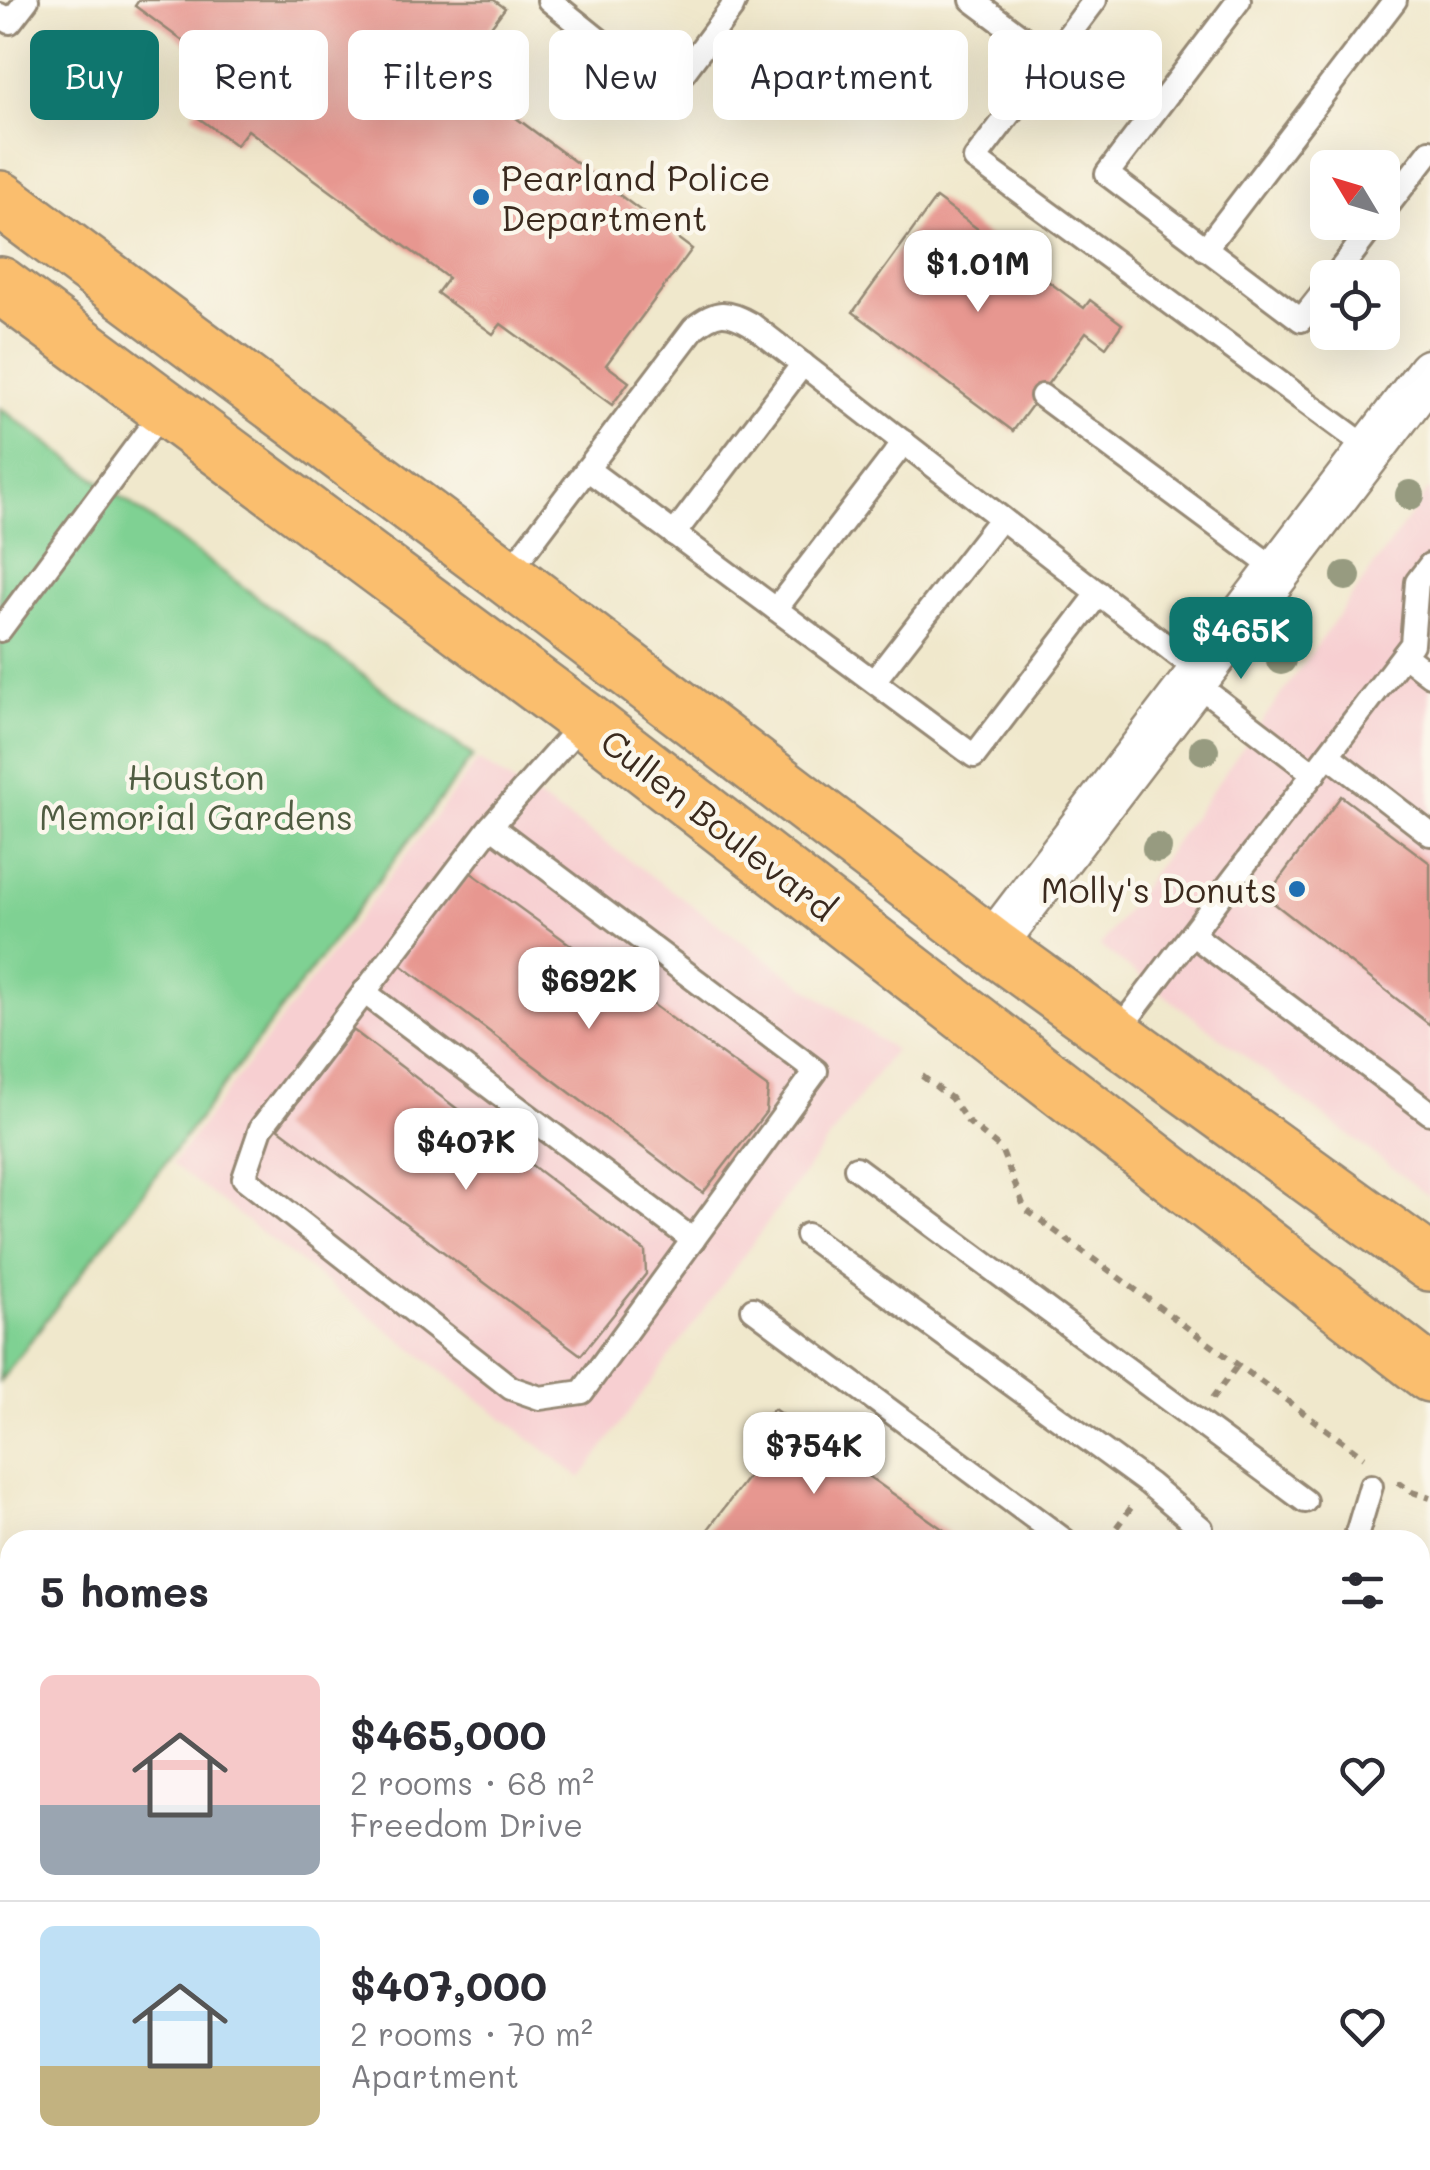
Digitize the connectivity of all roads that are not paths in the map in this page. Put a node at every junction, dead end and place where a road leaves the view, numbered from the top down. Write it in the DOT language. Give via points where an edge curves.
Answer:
graph roads {
  1 [pos="27,0"];
  2 [pos="549,0"];
  3 [pos="734,0"];
  4 [pos="972,0"];
  5 [pos="1095,0"];
  6 [pos="1240,0"];
  7 [pos="1395,0"];
  8 [pos="0,15"];
  9 [pos="1012,30"];
  10 [pos="1073,30"];
  11 [pos="1005,120"];
  12 [pos="1430,151"];
  13 [pos="1400,190"];
  14 [pos="0,199"];
  15 [pos="1205,249"];
  16 [pos="0,264"];
  17 [pos="0,286"];
  18 [pos="1310,309"];
  19 [pos="803,364"];
  20 [pos="1430,372"];
  21 [pos="1042,396"];
  22 [pos="165,408"];
  23 [pos="904,442"];
  24 [pos="1370,450"];
  25 [pos="587,469"];
  26 [pos="1001,518"];
  27 [pos="674,534"];
  28 [pos="1430,565"];
  29 [pos="1278,572"];
  30 [pos="506,576"];
  31 [pos="1098,593"];
  32 [pos="776,608"];
  33 [pos="0,630"];
  34 [pos="1415,644"];
  35 [pos="1430,675"];
  36 [pos="1197,677"];
  37 [pos="874,681"];
  38 [pos="584,720"];
  39 [pos="1321,765"];
  40 [pos="491,826"];
  41 [pos="1430,834"];
  42 [pos="1192,934"];
  43 [pos="992,946"];
  44 [pos="364,992"];
  45 [pos="966,1016"];
  46 [pos="1115,1035"];
  47 [pos="1430,1113"];
  48 [pos="856,1168"];
  49 [pos="1240,1227"];
  50 [pos="807,1235"];
  51 [pos="693,1240"];
  52 [pos="1430,1263"];
  53 [pos="753,1309"];
  54 [pos="1430,1342"];
  55 [pos="1430,1374"];
  56 [pos="1378,1475"];
  57 [pos="1305,1502"];
  58 [pos="1201,1528"];
  59 [pos="1051,1530"];
  60 [pos="1359,1530"];
  1 -- 8 [label="lane" via="10,22"];
  2 -- 3 [label="lane" via="651,82 667,86"];
  4 -- 9 [label="lane"];
  5 -- 10 [label="lane"];
  6 -- 15 [label="lane" via="1107,174"];
  7 -- 15 [label="lane"];
  11 -- 24 [label="lane" via="975,159"];
  12 -- 13 [label="lane"];
  14 -- 30 [label="main road, Cullen Boulevard"];
  15 -- 18 [label="lane" via="1301,320"];
  16 -- 30 [label="main road" via="48,282 451,577 470,586"];
  17 -- 22 [label="main road, Cullen Boulevard"];
  19 -- 23 [label="lane"];
  19 -- 25 [label="lane" via="730,312 712,313"];
  19 -- 27 [label="lane"];
  20 -- 24 [label="street"];
  21 -- 29 [label="lane"];
  22 -- 33 [label="lane"];
  22 -- 38 [label="main road, Cullen Boulevard"];
  23 -- 26 [label="lane"];
  23 -- 32 [label="lane"];
  24 -- 29 [label="street"];
  25 -- 27 [label="lane"];
  25 -- 30 [label="lane"];
  26 -- 31 [label="lane"];
  26 -- 37 [label="lane"];
  27 -- 32 [label="lane"];
  28 -- 34 [label="lane" via="1418,582"];
  29 -- 36 [label="street"];
  30 -- 43 [label="main road, Cullen Boulevard"];
  31 -- 36 [label="lane"];
  31 -- 37 [label="lane" via="974,756"];
  32 -- 37 [label="lane"];
  34 -- 35 [label="lane"];
  34 -- 39 [label="lane"];
  36 -- 39 [label="lane"];
  36 -- 43 [label="street"];
  38 -- 40 [label="lane"];
  38 -- 45 [label="main road, Cullen Boulevard"];
  39 -- 41 [label="lane"];
  39 -- 42 [label="lane"];
  40 -- 44 [label="lane"];
  40 -- 51 [label="lane" via="816,1071"];
  42 -- 46 [label="lane"];
  42 -- 47 [label="lane"];
  43 -- 45 [label="main road"];
  43 -- 46 [label="main road, Cullen Boulevard"];
  44 -- 51 [label="lane"];
  44 -- 51 [label="lane" via="262,1128 244,1178 511,1388 540,1398 582,1392"];
  45 -- 49 [label="main road, Cullen Boulevard"];
  46 -- 52 [label="main road, Cullen Boulevard"];
  48 -- 57 [label="lane"];
  49 -- 54 [label="main road" via="1327,1260"];
  49 -- 55 [label="main road, Cullen Boulevard"];
  50 -- 58 [label="lane"];
  53 -- 59 [label="lane"];
  56 -- 60 [label="lane"];
}
